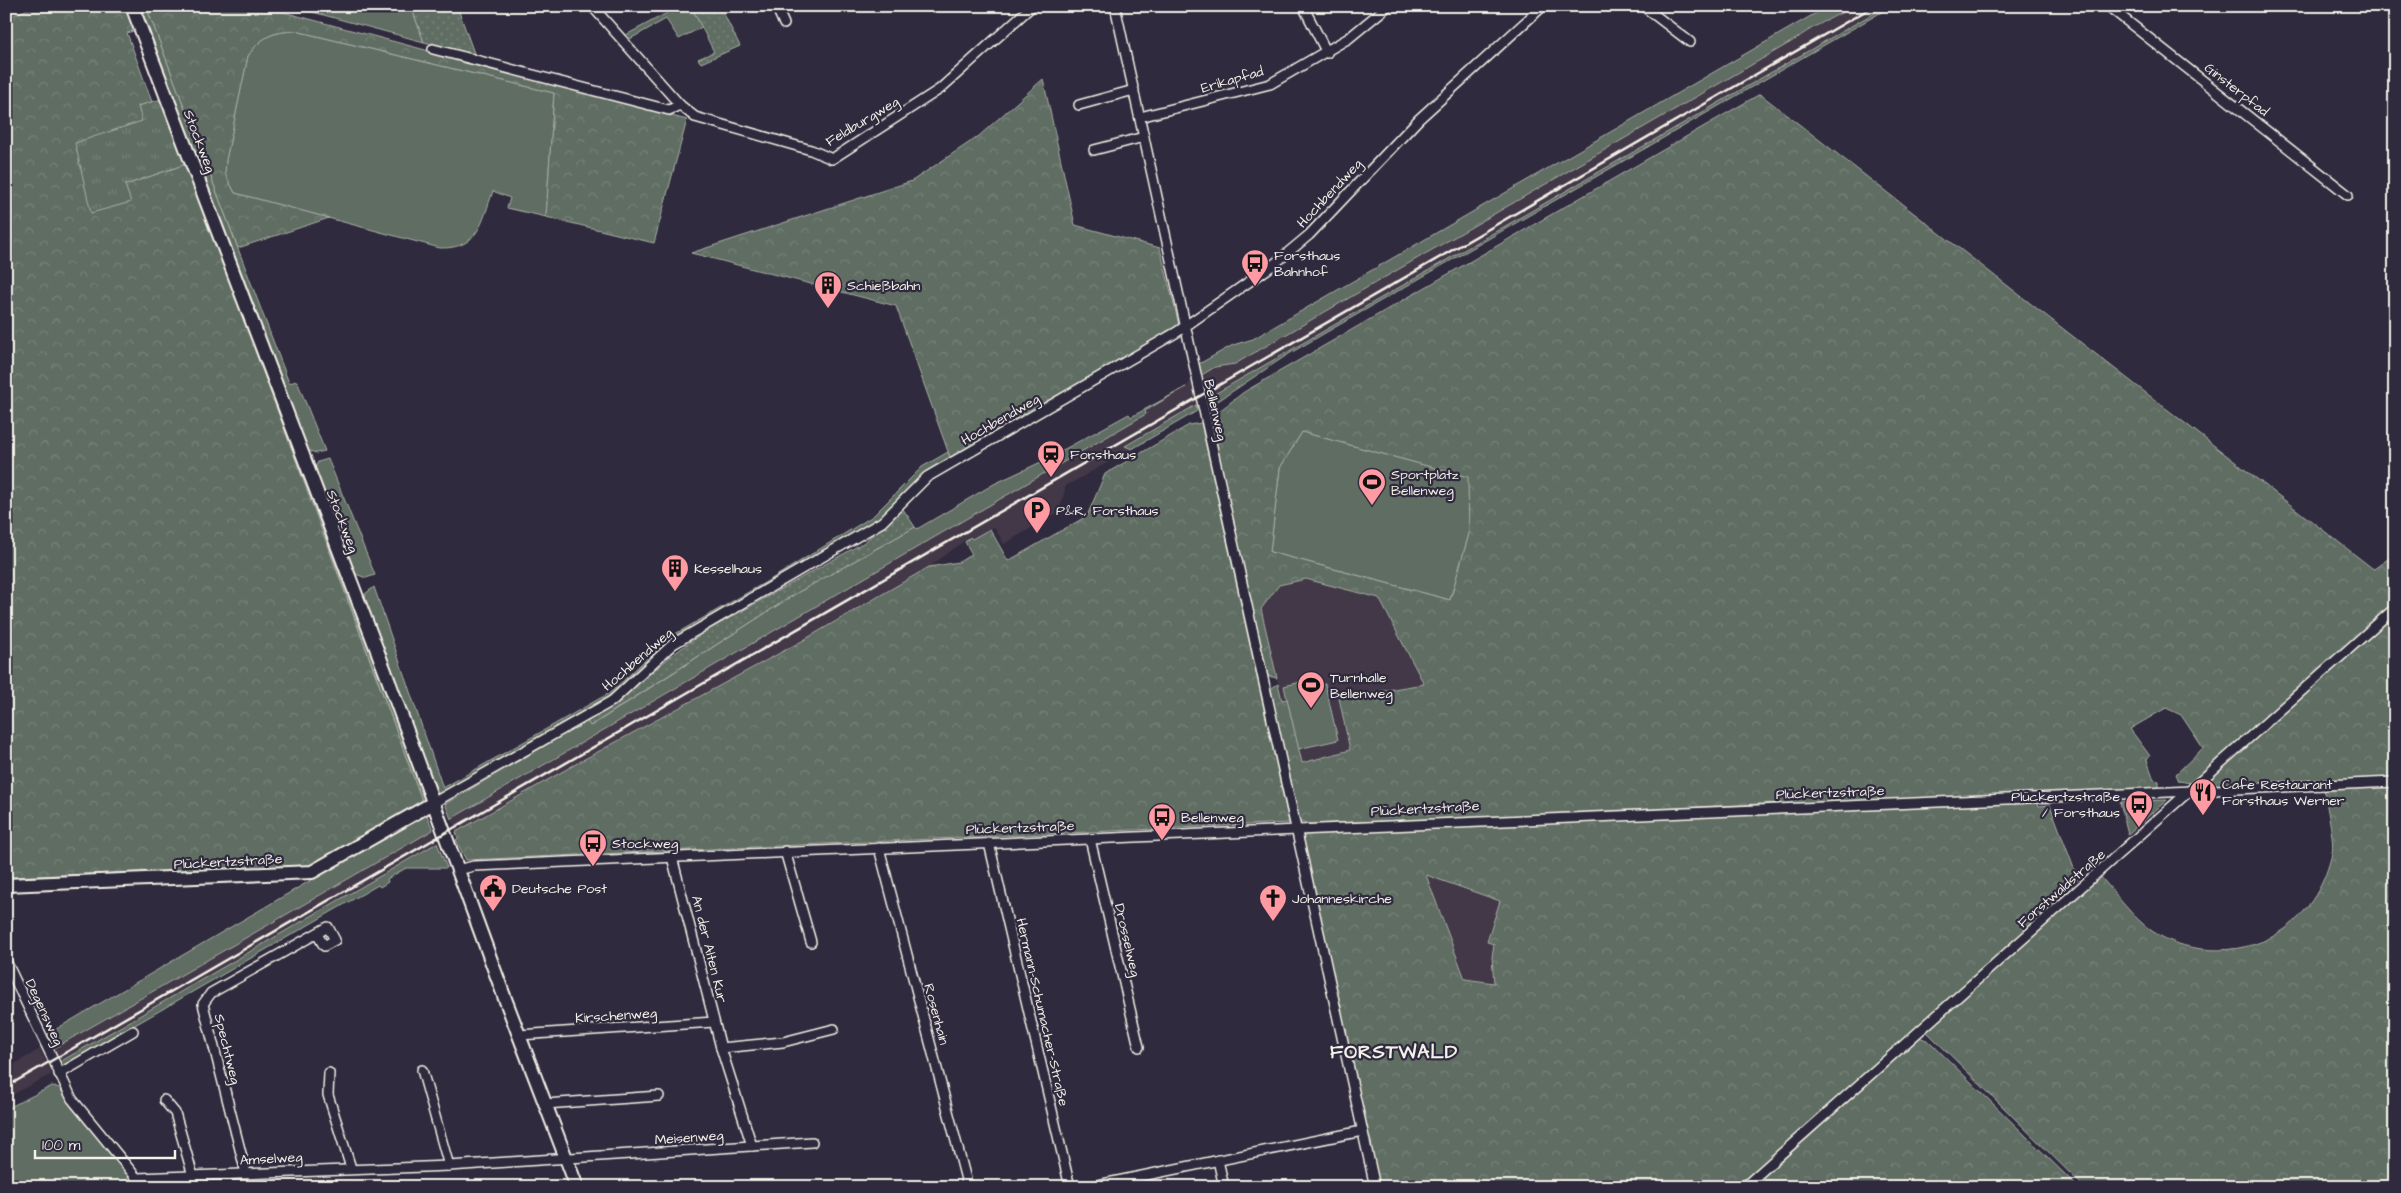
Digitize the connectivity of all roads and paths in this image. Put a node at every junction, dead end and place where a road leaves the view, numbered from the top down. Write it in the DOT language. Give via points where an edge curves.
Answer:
graph roads {
  1 [pos="132,6"];
  2 [pos="592,6"];
  3 [pos="776,6"];
  4 [pos="1032,6"];
  5 [pos="1115,6"];
  6 [pos="1303,6"];
  7 [pos="1388,6"];
  8 [pos="1542,6"];
  9 [pos="1643,6"];
  10 [pos="2108,6"];
  11 [pos="784,24"];
  12 [pos="1690,42"];
  13 [pos="432,48"];
  14 [pos="1327,53"];
  15 [pos="1134,90"];
  16 [pos="680,105"];
  17 [pos="1079,105"];
  18 [pos="1140,117"];
  19 [pos="1144,137"];
  20 [pos="1094,150"];
  21 [pos="2348,195"];
  22 [pos="1185,326"];
  23 [pos="2395,608"];
  24 [pos="2395,782"];
  25 [pos="2190,790"];
  26 [pos="433,803"];
  27 [pos="1297,829"];
  28 [pos="1090,839"];
  29 [pos="989,843"];
  30 [pos="879,848"];
  31 [pos="785,852"];
  32 [pos="672,857"];
  33 [pos="457,870"];
  34 [pos="6,885"];
  35 [pos="317,934"];
  36 [pos="811,942"];
  37 [pos="6,960"];
  38 [pos="714,1022"];
  39 [pos="834,1029"];
  40 [pos="133,1031"];
  41 [pos="519,1035"];
  42 [pos="1139,1047"];
  43 [pos="721,1048"];
  44 [pos="422,1070"];
  45 [pos="329,1073"];
  46 [pos="59,1074"];
  47 [pos="659,1096"];
  48 [pos="164,1100"];
  49 [pos="545,1104"];
  50 [pos="1362,1131"];
  51 [pos="812,1142"];
  52 [pos="752,1146"];
  53 [pos="567,1160"];
  54 [pos="1218,1160"];
  55 [pos="449,1166"];
  56 [pos="351,1168"];
  57 [pos="246,1173"];
  58 [pos="193,1176"];
  59 [pos="137,1178"];
  60 [pos="144,1187"];
  61 [pos="577,1187"];
  62 [pos="968,1187"];
  63 [pos="1070,1187"];
  64 [pos="1088,1187"];
  65 [pos="1224,1187"];
  66 [pos="1375,1187"];
  67 [pos="1744,1187"];
  1 -- 26 [label="street, Stockweg"];
  2 -- 16 [label="street, Feldburgweg"];
  3 -- 11 [label="street"];
  4 -- 16 [label="street, Feldburgweg" via="940,89 832,159 695,117"];
  5 -- 15 [label="street, Bellenweg"];
  6 -- 14 [label="street"];
  7 -- 14 [label="street, Erikapfad"];
  8 -- 22 [label="street, Hochbendweg" via="1419,119 1309,235 1274,265"];
  9 -- 12 [label="street"];
  10 -- 21 [label="street, Ginsterpfad"];
  13 -- 16 [label="street" via="669,110"];
  14 -- 18 [label="street, Erikapfad" via="1270,84"];
  15 -- 17 [label="street"];
  15 -- 18 [label="street, Bellenweg"];
  18 -- 19 [label="street, Bellenweg"];
  19 -- 20 [label="street"];
  19 -- 22 [label="street, Bellenweg"];
  22 -- 26 [label="street, Hochbendweg" via="927,477 882,522 673,644 612,700"];
  22 -- 27 [label="street, Bellenweg"];
  23 -- 25 [label="street, Forstwaldstraße"];
  24 -- 25 [label="street, Plückertzstraße"];
  25 -- 27 [label="street, Plückertzstraße"];
  25 -- 67 [label="street, Forstwaldstraße"];
  26 -- 33 [label="street, Stockweg"];
  26 -- 34 [label="street, Plückertzstraße" via="312,872"];
  27 -- 28 [label="street, Plückertzstraße"];
  27 -- 50 [label="street, Bellenweg"];
  28 -- 29 [label="street, Plückertzstraße"];
  28 -- 42 [label="street, Drosselweg"];
  29 -- 30 [label="street, Plückertzstraße"];
  29 -- 63 [label="street, Hermann-Schumacher-Straße"];
  30 -- 31 [label="street, Plückertzstraße"];
  30 -- 62 [label="street, Rosenhain"];
  31 -- 32 [label="street, Plückertzstraße"];
  31 -- 36 [label="street"];
  32 -- 33 [label="street, Plückertzstraße" via="474,866"];
  32 -- 38 [label="street, An der Alten Kur"];
  33 -- 41 [label="street, Stockweg"];
  35 -- 57 [label="street, Spechtweg" via="211,993 203,1004"];
  37 -- 46 [label="street, Degensweg"];
  38 -- 41 [label="street, Kirschenweg"];
  38 -- 43 [label="street, An der Alten Kur"];
  39 -- 43 [label="street" via="783,1042"];
  40 -- 46 [label="street"];
  41 -- 49 [label="street, Stockweg"];
  43 -- 52 [label="street, An der Alten Kur"];
  44 -- 55 [label="street"];
  45 -- 56 [label="street" via="328,1095"];
  46 -- 59 [label="street, Degensweg" via="78,1108"];
  47 -- 49 [label="street"];
  48 -- 58 [label="street" via="175,1113"];
  49 -- 53 [label="street, Stockweg"];
  50 -- 54 [label="street"];
  50 -- 66 [label="street, Bellenweg"];
  51 -- 52 [label="street, Meisenweg"];
  52 -- 53 [label="street, Meisenweg"];
  53 -- 55 [label="street, Amselweg"];
  53 -- 61 [label="street, Stockweg"];
  54 -- 64 [label="street"];
  54 -- 65 [label="street"];
  55 -- 56 [label="street, Amselweg"];
  56 -- 57 [label="street, Amselweg"];
  57 -- 58 [label="street, Amselweg"];
  58 -- 59 [label="street, Amselweg"];
  59 -- 60 [label="street, Degensweg"];
}
